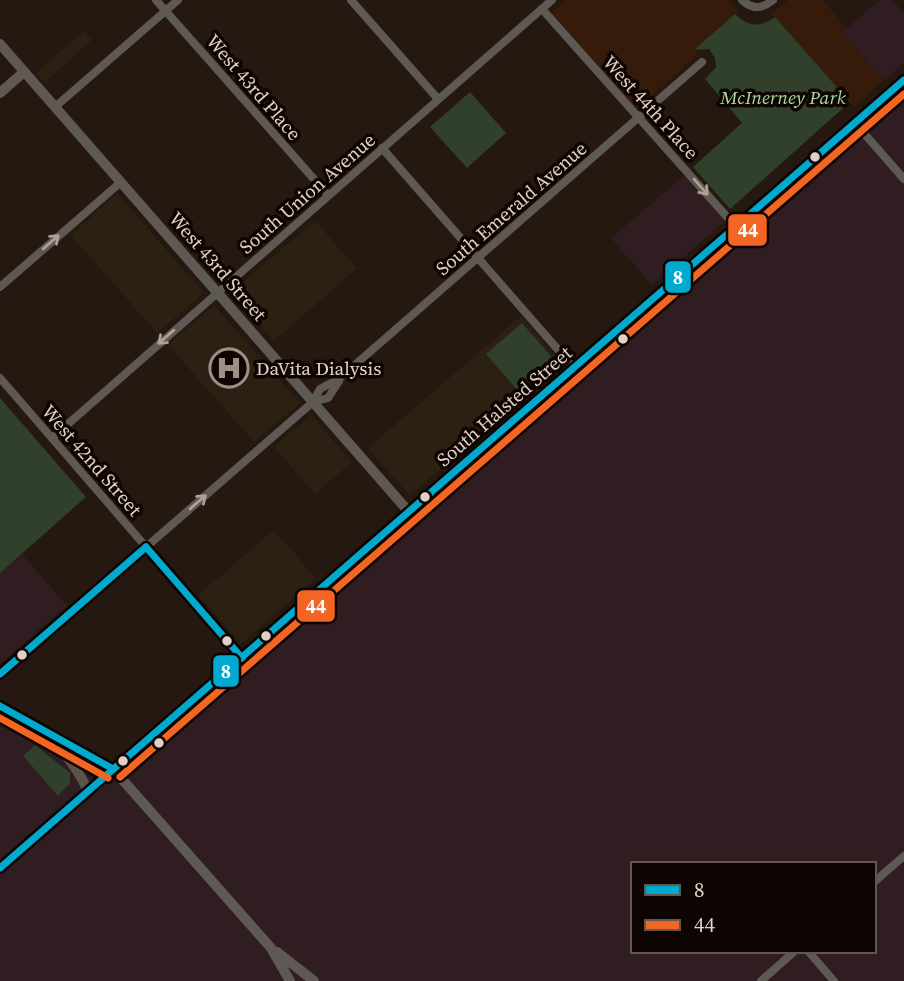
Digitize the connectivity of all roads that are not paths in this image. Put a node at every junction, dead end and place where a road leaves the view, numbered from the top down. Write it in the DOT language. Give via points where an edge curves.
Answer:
graph roads {
  1 [pos="156,0"];
  2 [pos="178,0"];
  3 [pos="351,0"];
  4 [pos="552,0"];
  5 [pos="742,0"];
  6 [pos="773,0"];
  7 [pos="542,9"];
  8 [pos="166,10"];
  9 [pos="0,44"];
  10 [pos="702,62"];
  11 [pos="24,72"];
  12 [pos="904,80"];
  13 [pos="0,93"];
  14 [pos="438,99"];
  15 [pos="55,107"];
  16 [pos="639,118"];
  17 [pos="855,123"];
  18 [pos="382,148"];
  19 [pos="904,179"];
  20 [pos="121,182"];
  21 [pos="328,195"];
  22 [pos="736,227"];
  23 [pos="478,258"];
  24 [pos="0,287"];
  25 [pos="217,292"];
  26 [pos="574,368"];
  27 [pos="0,378"];
  28 [pos="313,402"];
  29 [pos="51,438"];
  30 [pos="409,512"];
  31 [pos="146,547"];
  32 [pos="242,659"];
  33 [pos="0,674"];
  34 [pos="0,706"];
  35 [pos="42,729"];
  36 [pos="113,769"];
  37 [pos="88,792"];
  38 [pos="904,856"];
  39 [pos="0,868"];
  40 [pos="876,880"];
  41 [pos="271,948"];
  42 [pos="792,953"];
  43 [pos="810,953"];
  44 [pos="290,981"];
  45 [pos="314,981"];
  46 [pos="761,981"];
  47 [pos="834,981"];
  1 -- 8 [label="street, West 43rd Place"];
  2 -- 8 [label="street"];
  3 -- 14 [label="street"];
  4 -- 7 [label="street, South Union Avenue"];
  5 -- 6 [label="street" via="758,8"];
  7 -- 14 [label="street, South Union Avenue"];
  7 -- 16 [label="street, West 44th Place"];
  8 -- 15 [label="street"];
  8 -- 21 [label="street, West 43rd Place"];
  9 -- 11 [label="street, West 43rd Street"];
  10 -- 16 [label="street, South Emerald Avenue"];
  11 -- 13 [label="street"];
  11 -- 15 [label="street, West 43rd Street"];
  12 -- 17 [label="main road, South Halsted Street"];
  14 -- 18 [label="street, South Union Avenue"];
  15 -- 20 [label="street, West 43rd Street"];
  16 -- 22 [label="street, West 44th Place, one-way"];
  16 -- 23 [label="street, South Emerald Avenue"];
  17 -- 19 [label="street"];
  17 -- 22 [label="main road, South Halsted Street"];
  18 -- 21 [label="street, South Union Avenue"];
  18 -- 23 [label="street"];
  24 -- 20 [label="street, one-way"];
  20 -- 25 [label="street, West 43rd Street"];
  21 -- 25 [label="street, South Union Avenue"];
  22 -- 26 [label="main road, South Halsted Street"];
  23 -- 26 [label="street"];
  23 -- 28 [label="street, South Emerald Avenue" via="340,378 328,398"];
  25 -- 28 [label="street, West 43rd Street"];
  25 -- 29 [label="street, South Union Avenue, one-way"];
  26 -- 30 [label="main road, South Halsted Street"];
  27 -- 29 [label="street, West 42nd Street"];
  28 -- 30 [label="street, West 43rd Street"];
  31 -- 28 [label="street, South Emerald Avenue, one-way"];
  29 -- 31 [label="street, West 42nd Street"];
  30 -- 32 [label="main road, South Halsted Street"];
  31 -- 32 [label="street, West 42nd Street"];
  31 -- 33 [label="street, South Emerald Avenue"];
  32 -- 36 [label="main road, South Halsted Street"];
  34 -- 35 [label="street"];
  35 -- 36 [label="street"];
  35 -- 37 [label="main road" via="82,776"];
  36 -- 37 [label="main road, South Halsted Street"];
  36 -- 41 [label="street"];
  37 -- 39 [label="main road, South Halsted Street"];
  38 -- 40 [label="street"];
  41 -- 44 [label="street"];
  41 -- 45 [label="street"];
  42 -- 46 [label="street"];
  43 -- 47 [label="street"];
}
